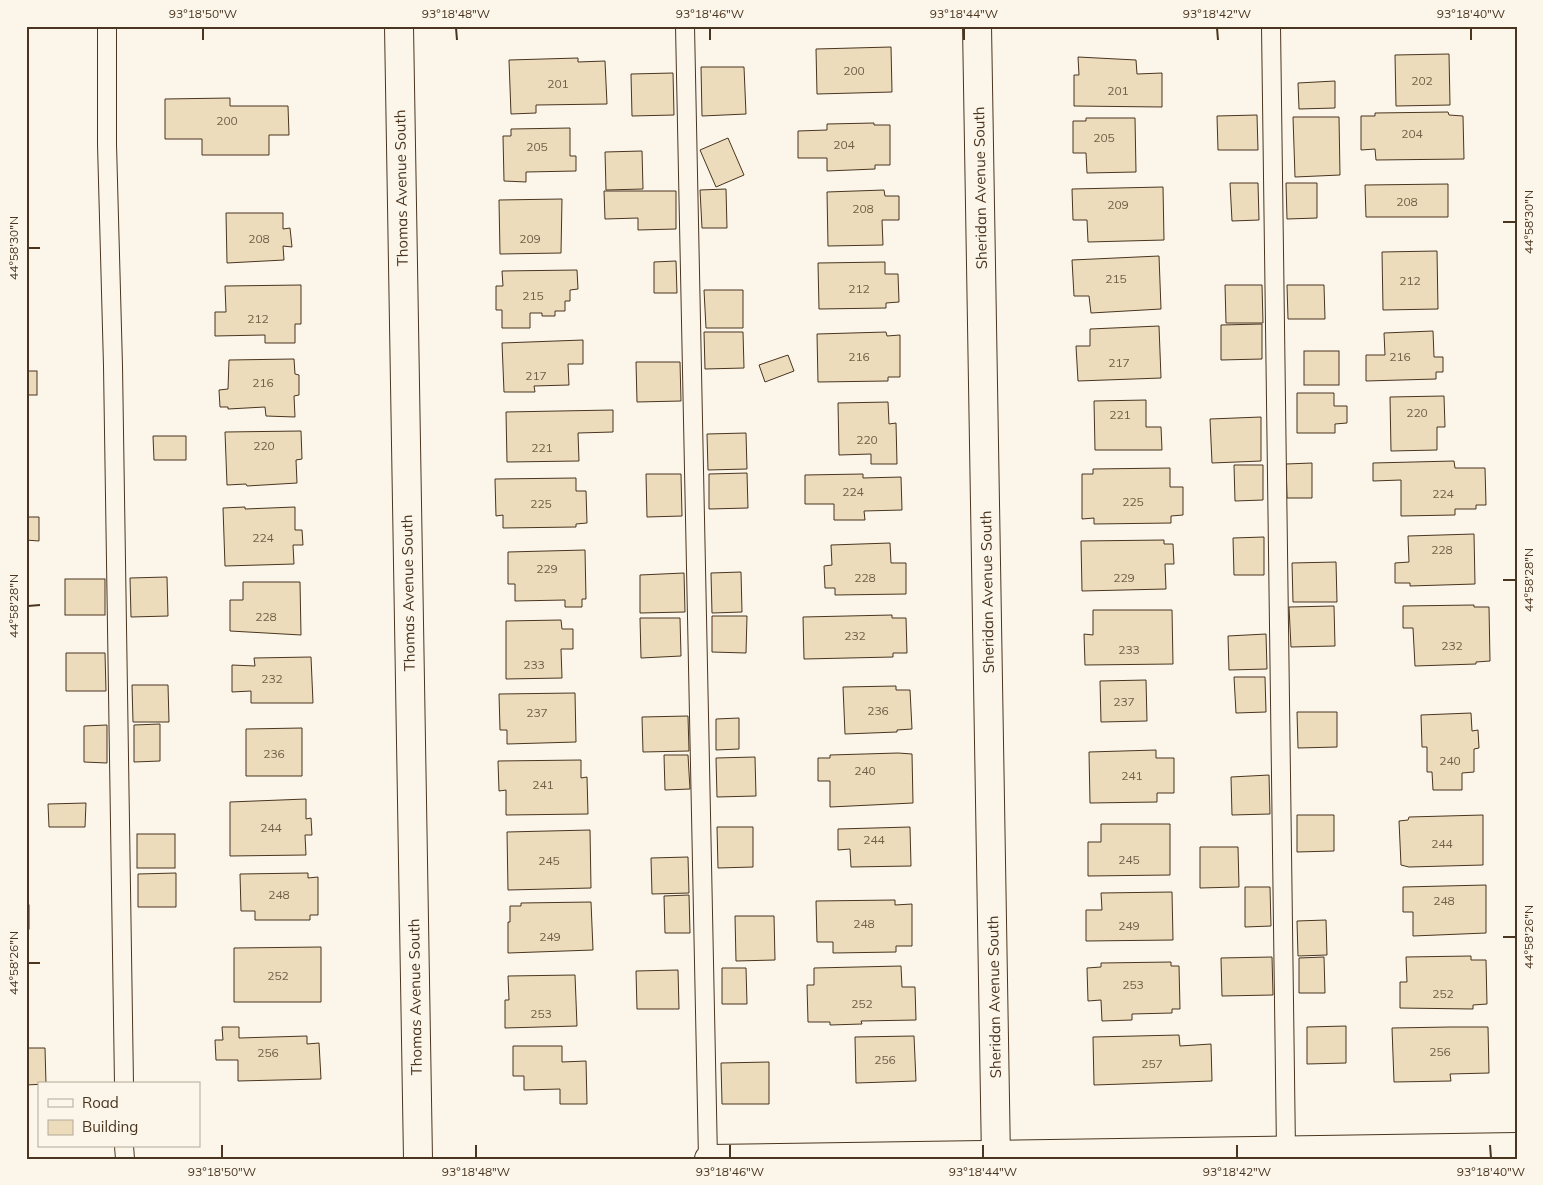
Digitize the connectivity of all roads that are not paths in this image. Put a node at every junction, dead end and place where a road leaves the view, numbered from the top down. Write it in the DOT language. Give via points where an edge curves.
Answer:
graph roads {
  1 [pos="107,26"];
  2 [pos="399,26"];
  3 [pos="685,26"];
  4 [pos="978,26"];
  5 [pos="1271,26"];
  6 [pos="124,1082"];
  7 [pos="1517,1147"];
  8 [pos="1286,1151"];
  9 [pos="996,1157"];
  10 [pos="418,1159"];
  11 [pos="709,1159"];
  1 -- 6 [label="lane" via="106,144 113,366"];
  2 -- 10 [label="street, Thomas Avenue South"];
  3 -- 11 [label="lane"];
  4 -- 9 [label="street, Sheridan Avenue South"];
  5 -- 8 [label="lane"];
  7 -- 8 [label="street"];
  8 -- 9 [label="street"];
  9 -- 11 [label="street"];
}
